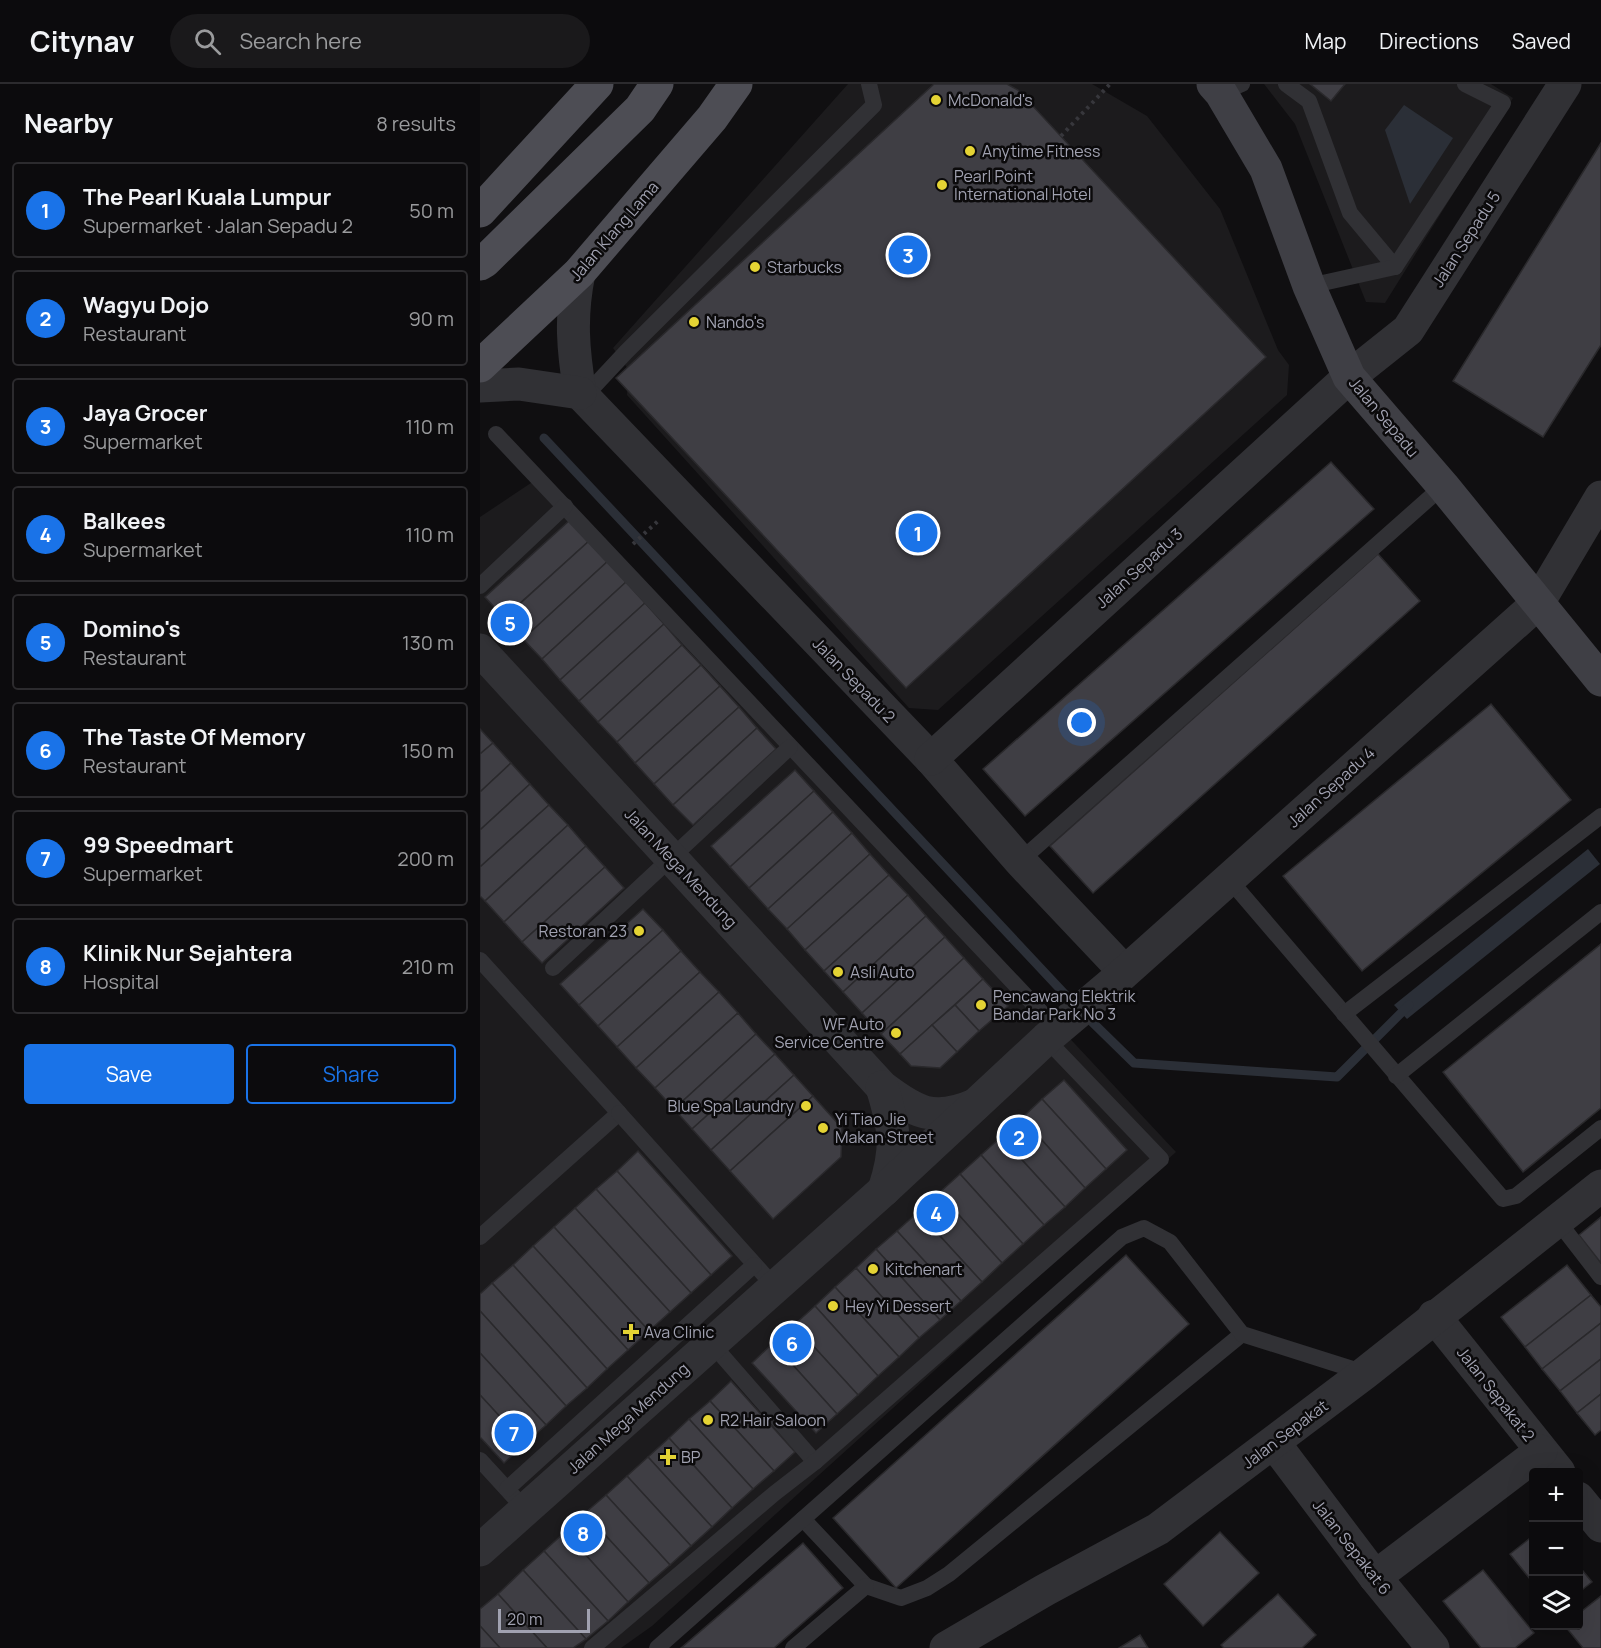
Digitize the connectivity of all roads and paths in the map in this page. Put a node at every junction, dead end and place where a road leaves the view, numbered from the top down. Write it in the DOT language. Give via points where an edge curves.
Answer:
graph roads {
  1 [pos="597,84"];
  2 [pos="657,84"];
  3 [pos="736,84"];
  4 [pos="869,84"];
  5 [pos="1110,84"];
  6 [pos="1286,84"];
  7 [pos="1465,84"];
  8 [pos="1565,84"];
  9 [pos="1225,87"];
  10 [pos="1061,136"];
  11 [pos="480,211"];
  12 [pos="480,264"];
  13 [pos="1395,267"];
  14 [pos="579,273"];
  15 [pos="1309,286"];
  16 [pos="480,366"];
  17 [pos="1348,377"];
  18 [pos="480,386"];
  19 [pos="582,395"];
  20 [pos="496,434"];
  21 [pos="1443,486"];
  22 [pos="565,506"];
  23 [pos="1596,518"];
  24 [pos="650,528"];
  25 [pos="628,549"];
  26 [pos="480,586"];
  27 [pos="1538,603"];
  28 [pos="480,650"];
  29 [pos="1601,680"];
  30 [pos="790,747"];
  31 [pos="930,759"];
  32 [pos="1601,816"];
  33 [pos="671,858"];
  34 [pos="1020,861"];
  35 [pos="1228,878"];
  36 [pos="1601,912"];
  37 [pos="480,960"];
  38 [pos="553,968"];
  39 [pos="1120,976"];
  40 [pos="1344,1014"];
  41 [pos="1057,1029"];
  42 [pos="1396,1076"];
  43 [pos="882,1087"];
  44 [pos="976,1104"];
  45 [pos="619,1113"];
  46 [pos="1601,1128"];
  47 [pos="1601,1186"];
  48 [pos="884,1190"];
  49 [pos="1557,1220"];
  50 [pos="480,1237"];
  51 [pos="764,1276"];
  52 [pos="1601,1277"];
  53 [pos="1434,1316"];
  54 [pos="1242,1334"];
  55 [pos="712,1344"];
  56 [pos="1365,1373"];
  57 [pos="1274,1443"];
  58 [pos="480,1460"];
  59 [pos="815,1462"];
  60 [pos="1550,1462"];
  61 [pos="517,1500"];
  62 [pos="1583,1503"];
  63 [pos="803,1519"];
  64 [pos="1601,1526"];
  65 [pos="480,1550"];
  66 [pos="1375,1577"];
  67 [pos="866,1586"];
  68 [pos="592,1648"];
  69 [pos="657,1648"];
  70 [pos="793,1648"];
  71 [pos="946,1648"];
  72 [pos="1433,1648"];
  1 -- 11 [label="main road"];
  2 -- 12 [label="main road" via="640,110"];
  3 -- 14 [label="main road, Jalan Klang Lama" via="712,118"];
  4 -- 19 [label="lane" via="874,105"];
  5 -- 10 [label="path"];
  6 -- 13 [label="lane" via="1309,101 1350,213"];
  7 -- 13 [label="lane" via="1503,103"];
  8 -- 17 [label="street, Jalan Sepadu 5" via="1408,330"];
  9 -- 15 [label="street, Jalan Sepadu" via="1266,169"];
  13 -- 15 [label="lane"];
  14 -- 16 [label="main road, Jalan Klang Lama"];
  14 -- 19 [label="street" via="572,344"];
  15 -- 17 [label="street, Jalan Sepadu"];
  17 -- 21 [label="street, Jalan Sepadu"];
  17 -- 31 [label="street, Jalan Sepadu 3"];
  18 -- 19 [label="street" via="519,384"];
  19 -- 31 [label="street, Jalan Sepadu 2"];
  20 -- 22 [label="lane"];
  21 -- 27 [label="street, Jalan Sepadu"];
  21 -- 34 [label="lane"];
  22 -- 26 [label="lane"];
  22 -- 30 [label="lane"];
  23 -- 27 [label="street, Jalan Sepadu 4"];
  24 -- 25 [label="path"];
  27 -- 29 [label="street, Jalan Sepadu"];
  27 -- 35 [label="street, Jalan Sepadu 4"];
  28 -- 33 [label="street, Jalan Mega Mendung"];
  30 -- 33 [label="lane"];
  30 -- 41 [label="lane"];
  31 -- 34 [label="street, Jalan Sepadu 2"];
  32 -- 40 [label="lane"];
  33 -- 38 [label="lane"];
  33 -- 43 [label="street, Jalan Mega Mendung"];
  34 -- 39 [label="street, Jalan Sepadu 2"];
  35 -- 39 [label="street, Jalan Sepadu 4"];
  35 -- 40 [label="lane"];
  36 -- 42 [label="lane"];
  37 -- 45 [label="lane"];
  39 -- 41 [label="street, Jalan Mega Mendung"];
  40 -- 42 [label="lane"];
  41 -- 44 [label="street, Jalan Mega Mendung"];
  41 -- 59 [label="lane" via="1161,1159"];
  42 -- 46 [label="lane" via="1503,1198 1516,1196"];
  43 -- 44 [label="street, Jalan Mega Mendung" via="909,1108 932,1114 957,1113"];
  43 -- 48 [label="street, Jalan Mega Mendung" via="895,1139 894,1160"];
  44 -- 48 [label="street, Jalan Mega Mendung"];
  45 -- 50 [label="lane"];
  45 -- 51 [label="lane"];
  47 -- 49 [label="street, Jalan Sepakat"];
  48 -- 51 [label="street, Jalan Mega Mendung"];
  49 -- 52 [label="lane"];
  49 -- 53 [label="street, Jalan Sepakat"];
  51 -- 55 [label="street, Jalan Mega Mendung"];
  51 -- 61 [label="lane"];
  53 -- 56 [label="street, Jalan Sepakat"];
  53 -- 60 [label="street, Jalan Sepakat 2"];
  54 -- 56 [label="lane"];
  54 -- 63 [label="lane" via="1170,1242 1144,1228 1122,1237"];
  54 -- 67 [label="lane" via="949,1574 901,1598"];
  55 -- 59 [label="lane"];
  55 -- 61 [label="street, Jalan Mega Mendung"];
  56 -- 57 [label="street, Jalan Sepakat"];
  57 -- 66 [label="street, Jalan Sepakat 6"];
  57 -- 71 [label="street, Jalan Sepakat" via="1158,1528"];
  58 -- 61 [label="lane"];
  59 -- 68 [label="lane"];
  60 -- 66 [label="street"];
  61 -- 65 [label="street, Jalan Mega Mendung"];
  62 -- 64 [label="street"];
  63 -- 67 [label="lane"];
  63 -- 69 [label="lane"];
  66 -- 72 [label="street, Jalan Sepakat 6"];
  67 -- 70 [label="lane"];
}
